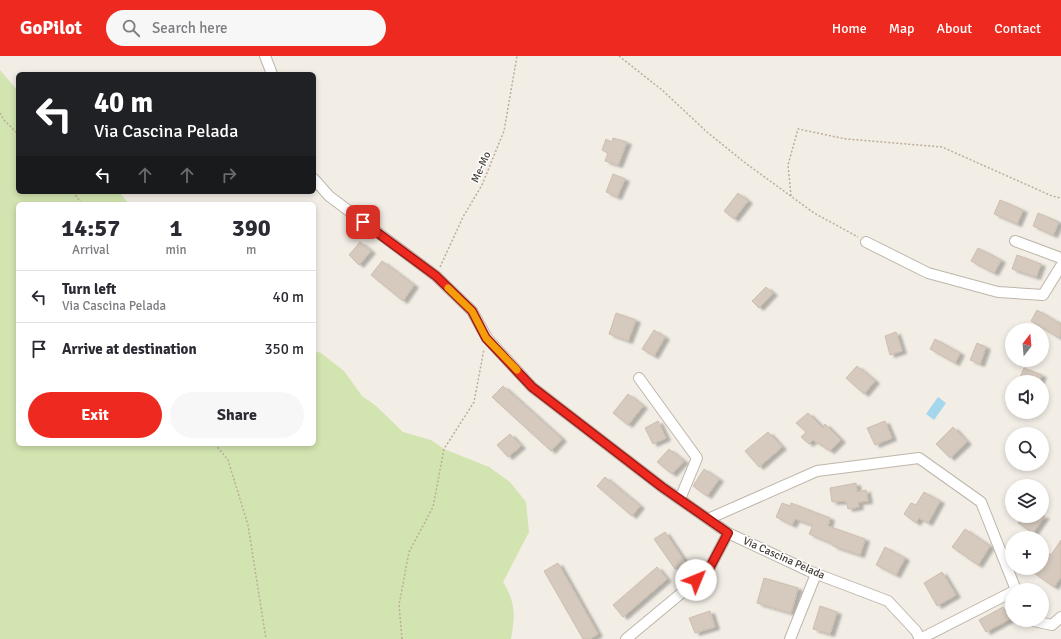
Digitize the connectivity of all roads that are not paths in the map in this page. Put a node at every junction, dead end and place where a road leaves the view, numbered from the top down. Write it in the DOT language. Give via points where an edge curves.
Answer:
graph roads {
  1 [pos="266,56"];
  2 [pos="271,72"];
  3 [pos="316,181"];
  4 [pos="1015,241"];
  5 [pos="866,242"];
  6 [pos="1061,258"];
  7 [pos="1061,266"];
  8 [pos="639,378"];
  9 [pos="680,499"];
  10 [pos="708,519"];
  11 [pos="728,533"];
  12 [pos="816,574"];
  13 [pos="1013,583"];
  14 [pos="1005,595"];
  15 [pos="1061,617"];
  16 [pos="1049,624"];
  17 [pos="919,636"];
  18 [pos="626,639"];
  19 [pos="790,639"];
  1 -- 2 [label="street"];
  3 -- 9 [label="street, Via Cascina Pelada" via="329,196 436,276 472,311 486,338 532,387"];
  4 -- 6 [label="street"];
  5 -- 7 [label="street" via="928,273 998,292 1043,295"];
  8 -- 9 [label="street" via="697,458"];
  9 -- 10 [label="street, Via Cascina Pelada"];
  10 -- 11 [label="street, Via Cascina Pelada"];
  10 -- 13 [label="street" via="817,471 919,458 981,502"];
  11 -- 12 [label="street, Via Cascina Pelada"];
  11 -- 18 [label="street" via="708,571"];
  12 -- 17 [label="street, Via Cascina Pelada" via="888,601"];
  12 -- 19 [label="street"];
  14 -- 17 [label="street"];
  15 -- 16 [label="street" via="1052,625"];
}
